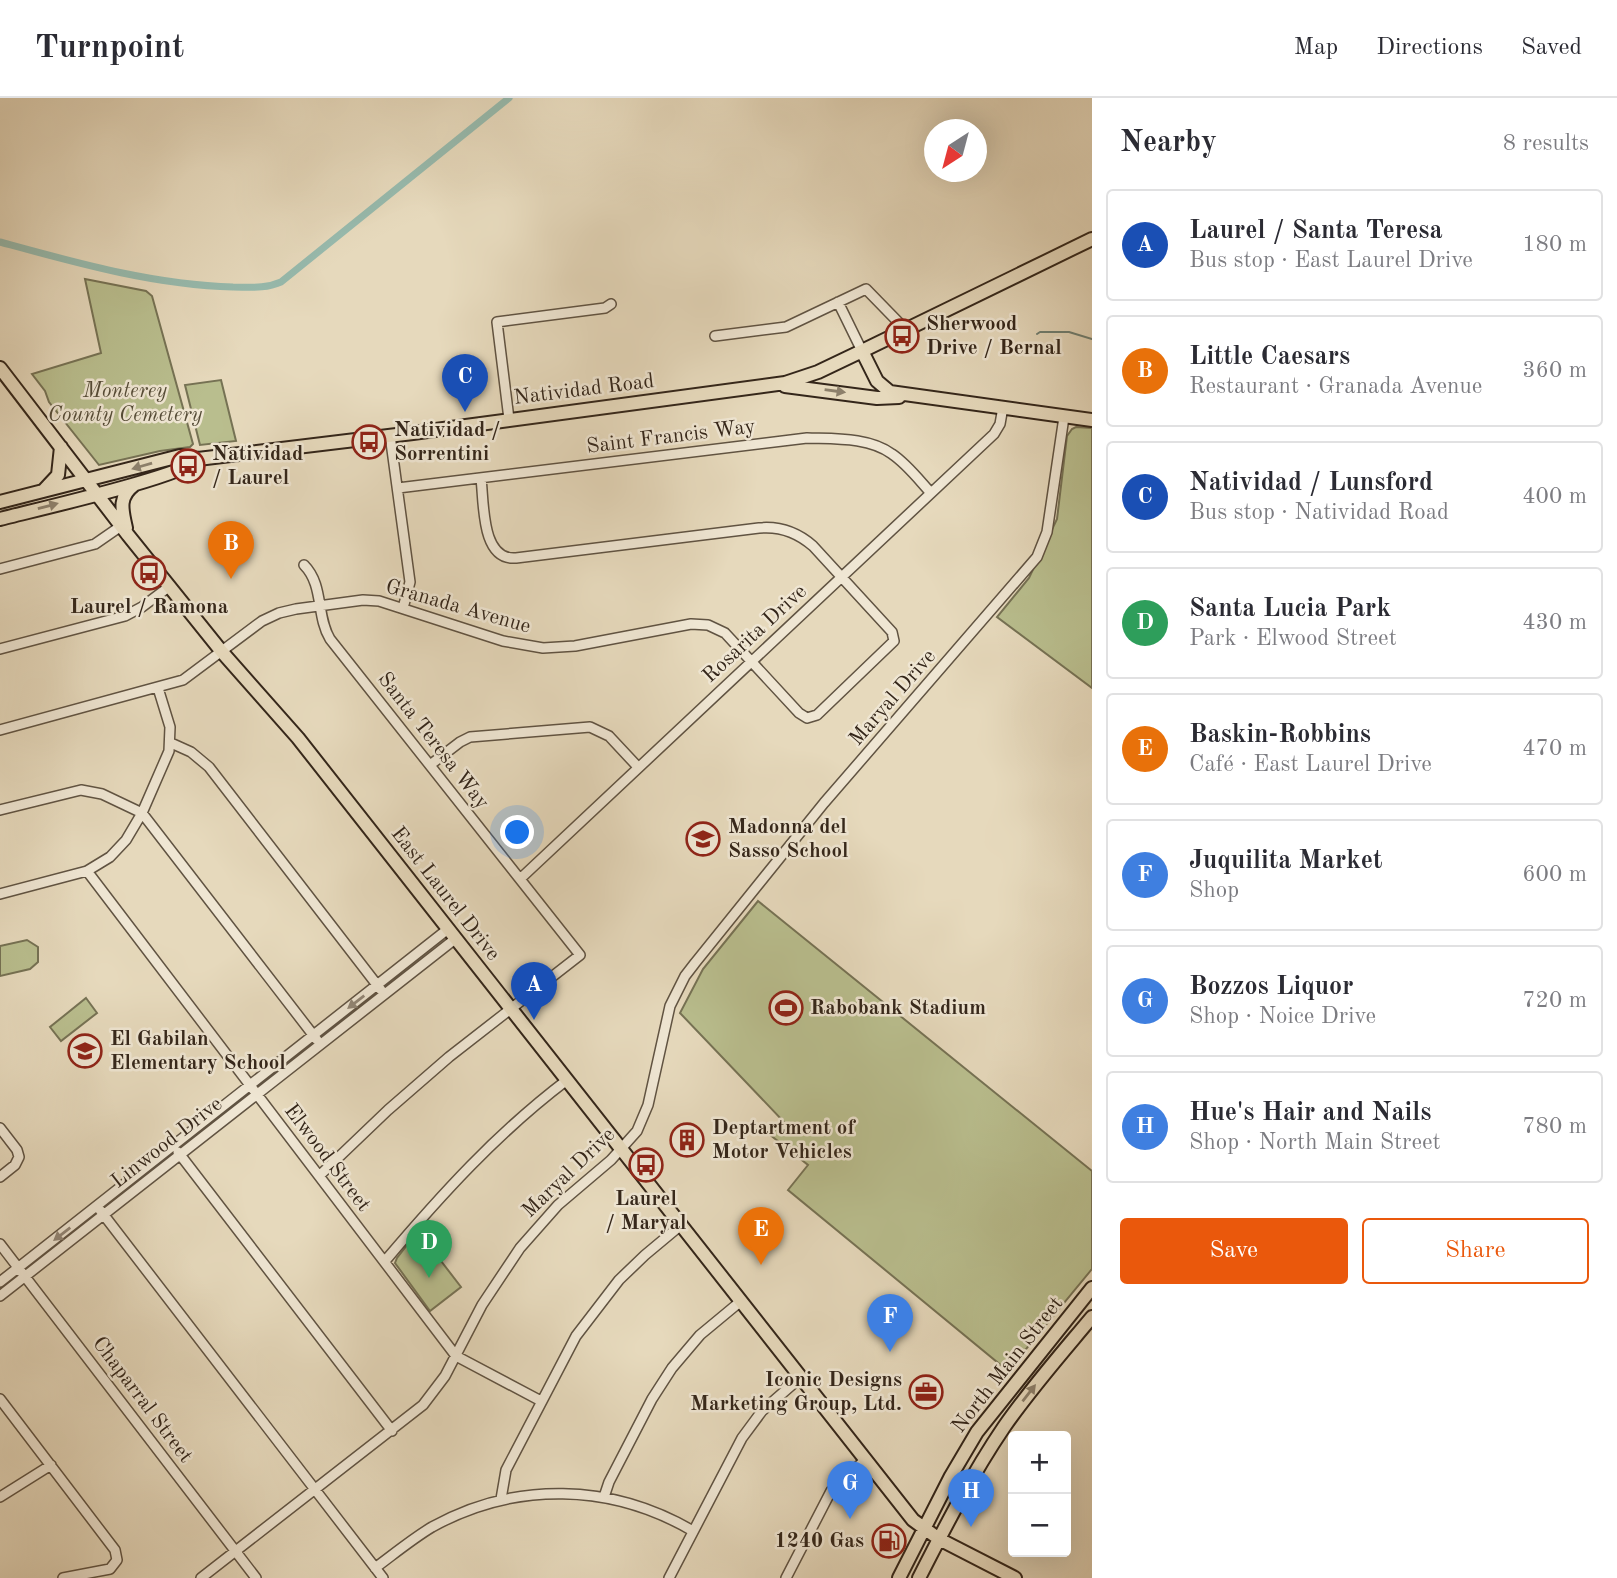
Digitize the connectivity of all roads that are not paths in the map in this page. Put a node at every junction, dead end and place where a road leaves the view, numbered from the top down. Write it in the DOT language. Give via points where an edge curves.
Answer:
graph roads {
  1 [pos="1092,239"];
  2 [pos="838,302"];
  3 [pos="611,304"];
  4 [pos="905,329"];
  5 [pos="715,336"];
  6 [pos="862,351"];
  7 [pos="0,368"];
  8 [pos="767,386"];
  9 [pos="902,395"];
  10 [pos="1003,408"];
  11 [pos="1064,416"];
  12 [pos="509,419"];
  13 [pos="1092,420"];
  14 [pos="390,435"];
  15 [pos="61,447"];
  16 [pos="198,458"];
  17 [pos="481,478"];
  18 [pos="87,480"];
  19 [pos="136,484"];
  20 [pos="398,488"];
  21 [pos="43,491"];
  22 [pos="931,493"];
  23 [pos="96,494"];
  24 [pos="0,502"];
  25 [pos="0,519"];
  26 [pos="125,530"];
  27 [pos="304,565"];
  28 [pos="0,569"];
  29 [pos="841,577"];
  30 [pos="170,586"];
  31 [pos="321,606"];
  32 [pos="403,608"];
  33 [pos="0,649"];
  34 [pos="222,652"];
  35 [pos="751,661"];
  36 [pos="159,688"];
  37 [pos="0,730"];
  38 [pos="171,743"];
  39 [pos="430,765"];
  40 [pos="638,767"];
  41 [pos="0,810"];
  42 [pos="142,813"];
  43 [pos="87,871"];
  44 [pos="520,879"];
  45 [pos="0,894"];
  46 [pos="451,934"];
  47 [pos="377,985"];
  48 [pos="384,994"];
  49 [pos="511,1009"];
  50 [pos="317,1040"];
  51 [pos="567,1080"];
  52 [pos="250,1085"];
  53 [pos="257,1094"];
  54 [pos="0,1128"];
  55 [pos="173,1146"];
  56 [pos="622,1149"];
  57 [pos="180,1154"];
  58 [pos="319,1176"];
  59 [pos="0,1177"];
  60 [pos="97,1206"];
  61 [pos="104,1215"];
  62 [pos="681,1225"];
  63 [pos="0,1244"];
  64 [pos="385,1261"];
  65 [pos="18,1268"];
  66 [pos="25,1276"];
  67 [pos="0,1282"];
  68 [pos="1092,1288"];
  69 [pos="0,1296"];
  70 [pos="741,1301"];
  71 [pos="1092,1317"];
  72 [pos="456,1356"];
  73 [pos="801,1377"];
  74 [pos="0,1399"];
  75 [pos="541,1401"];
  76 [pos="392,1432"];
  77 [pos="866,1459"];
  78 [pos="51,1465"];
  79 [pos="315,1491"];
  80 [pos="0,1497"];
  81 [pos="604,1497"];
  82 [pos="501,1499"];
  83 [pos="924,1530"];
  84 [pos="693,1531"];
  85 [pos="939,1539"];
  86 [pos="235,1552"];
  87 [pos="375,1568"];
  88 [pos="63,1578"];
  89 [pos="201,1578"];
  90 [pos="256,1578"];
  91 [pos="383,1578"];
  92 [pos="669,1578"];
  93 [pos="786,1578"];
  94 [pos="899,1578"];
  95 [pos="919,1578"];
  96 [pos="1016,1578"];
  1 -- 4 [label="main road"];
  2 -- 4 [label="street" via="866,289"];
  2 -- 5 [label="street" via="786,327"];
  2 -- 6 [label="street"];
  3 -- 12 [label="street" via="497,322"];
  4 -- 6 [label="main road"];
  6 -- 8 [label="main road" via="802,377"];
  6 -- 9 [label="main road" via="877,382"];
  7 -- 15 [label="main road, East Laurel Drive"];
  8 -- 9 [label="main road, one-way" via="890,399"];
  8 -- 12 [label="main road, Natividad Road"];
  9 -- 10 [label="main road"];
  10 -- 11 [label="main road"];
  10 -- 22 [label="street, Rosarita Drive" via="996,431"];
  11 -- 13 [label="main road"];
  11 -- 56 [label="street, Maryal Drive" via="1047,532 1037,557 824,803 685,976 668,1014 648,1105"];
  12 -- 14 [label="main road, Natividad Road"];
  14 -- 16 [label="main road, Natividad Road"];
  14 -- 20 [label="street"];
  15 -- 18 [label="main road, East Laurel Drive"];
  15 -- 21 [label="main road" via="58,475"];
  16 -- 18 [label="main road, Natividad Road, one-way" via="180,456"];
  16 -- 19 [label="main road, Natividad Road" via="189,467"];
  17 -- 20 [label="street, Saint Francis Way"];
  17 -- 22 [label="street, Saint Francis Way" via="815,438 882,448"];
  17 -- 29 [label="street" via="489,541 504,558 767,527 803,538"];
  18 -- 21 [label="main road, Natividad Road"];
  18 -- 23 [label="main road, East Laurel Drive"];
  19 -- 23 [label="main road, Natividad Road"];
  19 -- 26 [label="main road" via="121,500"];
  20 -- 32 [label="street" via="410,582"];
  21 -- 24 [label="main road, Natividad Road"];
  22 -- 29 [label="street, Rosarita Drive"];
  25 -- 23 [label="main road, Natividad Road, one-way"];
  23 -- 26 [label="main road, East Laurel Drive"];
  26 -- 28 [label="street" via="95,544"];
  26 -- 30 [label="main road, East Laurel Drive"];
  27 -- 31 [label="street, Santa Teresa Way" via="313,576"];
  29 -- 35 [label="street, Rosarita Drive"];
  29 -- 35 [label="street, Granada Avenue" via="894,638 817,715 809,718 799,713"];
  30 -- 33 [label="street" via="129,614"];
  30 -- 34 [label="main road, East Laurel Drive"];
  31 -- 32 [label="street, Granada Avenue" via="368,600"];
  31 -- 34 [label="street, Granada Avenue" via="269,617"];
  31 -- 39 [label="street, Santa Teresa Way" via="330,639"];
  32 -- 35 [label="street, Granada Avenue" via="503,641 543,648 704,624 725,633"];
  34 -- 36 [label="street, Granada Avenue" via="188,677"];
  34 -- 46 [label="main road, East Laurel Drive" via="298,738"];
  35 -- 40 [label="street, Rosarita Drive"];
  36 -- 37 [label="street, Granada Avenue"];
  36 -- 38 [label="street"];
  38 -- 42 [label="street"];
  38 -- 47 [label="street" via="209,767"];
  39 -- 40 [label="street" via="470,737 590,727 608,736"];
  39 -- 44 [label="street, Santa Teresa Way"];
  40 -- 44 [label="street, Rosarita Drive"];
  41 -- 42 [label="street" via="81,790 102,794"];
  42 -- 43 [label="street" via="117,850"];
  42 -- 50 [label="street"];
  43 -- 45 [label="street"];
  43 -- 52 [label="street, Elwood Street"];
  44 -- 49 [label="street, Santa Teresa Way" via="580,955"];
  46 -- 47 [label="street, Linwood Drive"];
  46 -- 48 [label="street, Linwood Drive"];
  46 -- 49 [label="main road, East Laurel Drive"];
  47 -- 48 [label="street"];
  47 -- 50 [label="street, Linwood Drive, one-way"];
  48 -- 50 [label="street, Linwood Drive"];
  49 -- 51 [label="main road, East Laurel Drive"];
  49 -- 58 [label="street" via="408,1092"];
  50 -- 52 [label="street, Linwood Drive"];
  50 -- 53 [label="street, Linwood Drive"];
  51 -- 56 [label="main road, East Laurel Drive"];
  51 -- 64 [label="street" via="472,1162"];
  52 -- 53 [label="street, Elwood Street"];
  52 -- 55 [label="street, Linwood Drive"];
  53 -- 57 [label="street, Linwood Drive"];
  53 -- 58 [label="street, Elwood Street"];
  54 -- 59 [label="street" via="19,1157"];
  55 -- 57 [label="street"];
  55 -- 60 [label="street, Linwood Drive"];
  56 -- 62 [label="main road, East Laurel Drive"];
  56 -- 72 [label="street, Maryal Drive" via="528,1237 493,1287"];
  57 -- 61 [label="street, Linwood Drive"];
  57 -- 76 [label="street"];
  58 -- 64 [label="street, Elwood Street"];
  60 -- 61 [label="street"];
  60 -- 65 [label="street, Linwood Drive, one-way"];
  61 -- 66 [label="street, Linwood Drive"];
  61 -- 79 [label="street"];
  62 -- 70 [label="main road, East Laurel Drive"];
  62 -- 75 [label="street" via="603,1298"];
  63 -- 65 [label="street, Chaparral Street"];
  64 -- 72 [label="street, Elwood Street"];
  65 -- 66 [label="street, Chaparral Street"];
  65 -- 67 [label="street, Linwood Drive"];
  66 -- 69 [label="street, Linwood Drive"];
  66 -- 86 [label="street, Chaparral Street"];
  68 -- 83 [label="main road, North Main Street" via="984,1423"];
  70 -- 73 [label="main road, East Laurel Drive"];
  70 -- 81 [label="street" via="700,1335 667,1375"];
  85 -- 71 [label="main road, North Main Street, one-way" via="999,1435"];
  72 -- 75 [label="street, Elwood Street"];
  72 -- 76 [label="street, Maryal Drive" via="432,1396"];
  73 -- 77 [label="main road, East Laurel Drive"];
  73 -- 84 [label="street" via="771,1402 748,1430"];
  74 -- 78 [label="street"];
  75 -- 82 [label="street" via="505,1474"];
  76 -- 79 [label="street, Maryal Drive"];
  77 -- 83 [label="main road, East Laurel Drive"];
  77 -- 93 [label="street" via="831,1491"];
  78 -- 80 [label="street"];
  78 -- 88 [label="street" via="113,1546 117,1560 108,1570"];
  79 -- 86 [label="street, Maryal Drive"];
  79 -- 87 [label="street"];
  81 -- 82 [label="street" via="555,1493"];
  81 -- 84 [label="street" via="653,1511"];
  82 -- 87 [label="street" via="438,1524"];
  83 -- 85 [label="main road, East Laurel Drive"];
  83 -- 94 [label="main road, North Main Street"];
  84 -- 92 [label="street"];
  85 -- 95 [label="main road, North Main Street"];
  85 -- 96 [label="main road, East Laurel Drive"];
  86 -- 89 [label="street, Maryal Drive"];
  86 -- 90 [label="street, Chaparral Street"];
  87 -- 91 [label="street"];
}
